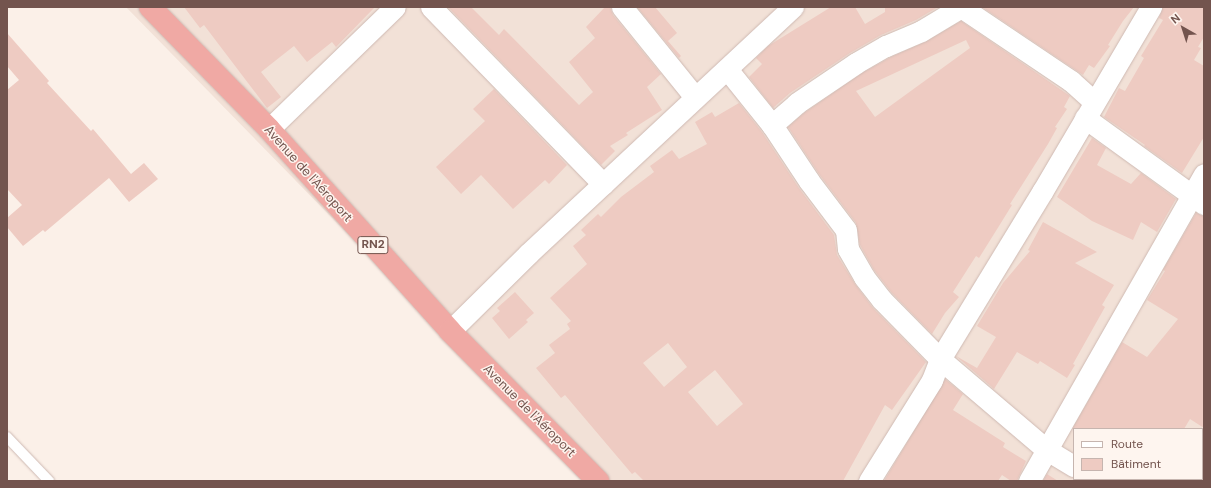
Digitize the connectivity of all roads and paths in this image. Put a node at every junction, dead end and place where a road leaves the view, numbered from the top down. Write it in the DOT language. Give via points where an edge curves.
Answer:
graph roads {
  1 [pos="150,7"];
  2 [pos="394,7"];
  3 [pos="432,7"];
  4 [pos="622,7"];
  5 [pos="793,7"];
  6 [pos="961,7"];
  7 [pos="1150,7"];
  8 [pos="727,69"];
  9 [pos="695,97"];
  10 [pos="1090,110"];
  11 [pos="772,125"];
  12 [pos="269,129"];
  13 [pos="1204,174"];
  14 [pos="603,184"];
  15 [pos="1198,200"];
  16 [pos="450,331"];
  17 [pos="940,359"];
  18 [pos="7,437"];
  19 [pos="1047,450"];
  20 [pos="1073,465"];
  21 [pos="49,481"];
  22 [pos="598,481"];
  23 [pos="869,481"];
  24 [pos="1029,481"];
  1 -- 12 [label="highway, Avenue de l'Aéroport / RN2"];
  2 -- 12 [label="street"];
  3 -- 14 [label="street"];
  4 -- 9 [label="street"];
  5 -- 8 [label="street"];
  6 -- 10 [label="street" via="1071,81"];
  6 -- 11 [label="street" via="921,31 886,46 856,63 797,103"];
  7 -- 10 [label="street"];
  8 -- 9 [label="street"];
  8 -- 11 [label="street"];
  9 -- 14 [label="street"];
  10 -- 15 [label="street"];
  10 -- 17 [label="street"];
  11 -- 17 [label="street" via="809,181 846,230 848,249 864,277 882,300"];
  12 -- 16 [label="highway, Avenue de l'Aéroport / RN2"];
  13 -- 15 [label="street"];
  14 -- 16 [label="street"];
  15 -- 19 [label="street"];
  16 -- 22 [label="highway, Avenue de l'Aéroport / RN2"];
  17 -- 19 [label="street"];
  17 -- 23 [label="street" via="932,380"];
  18 -- 21 [label="lane"];
  19 -- 20 [label="street"];
  19 -- 24 [label="street"];
}
